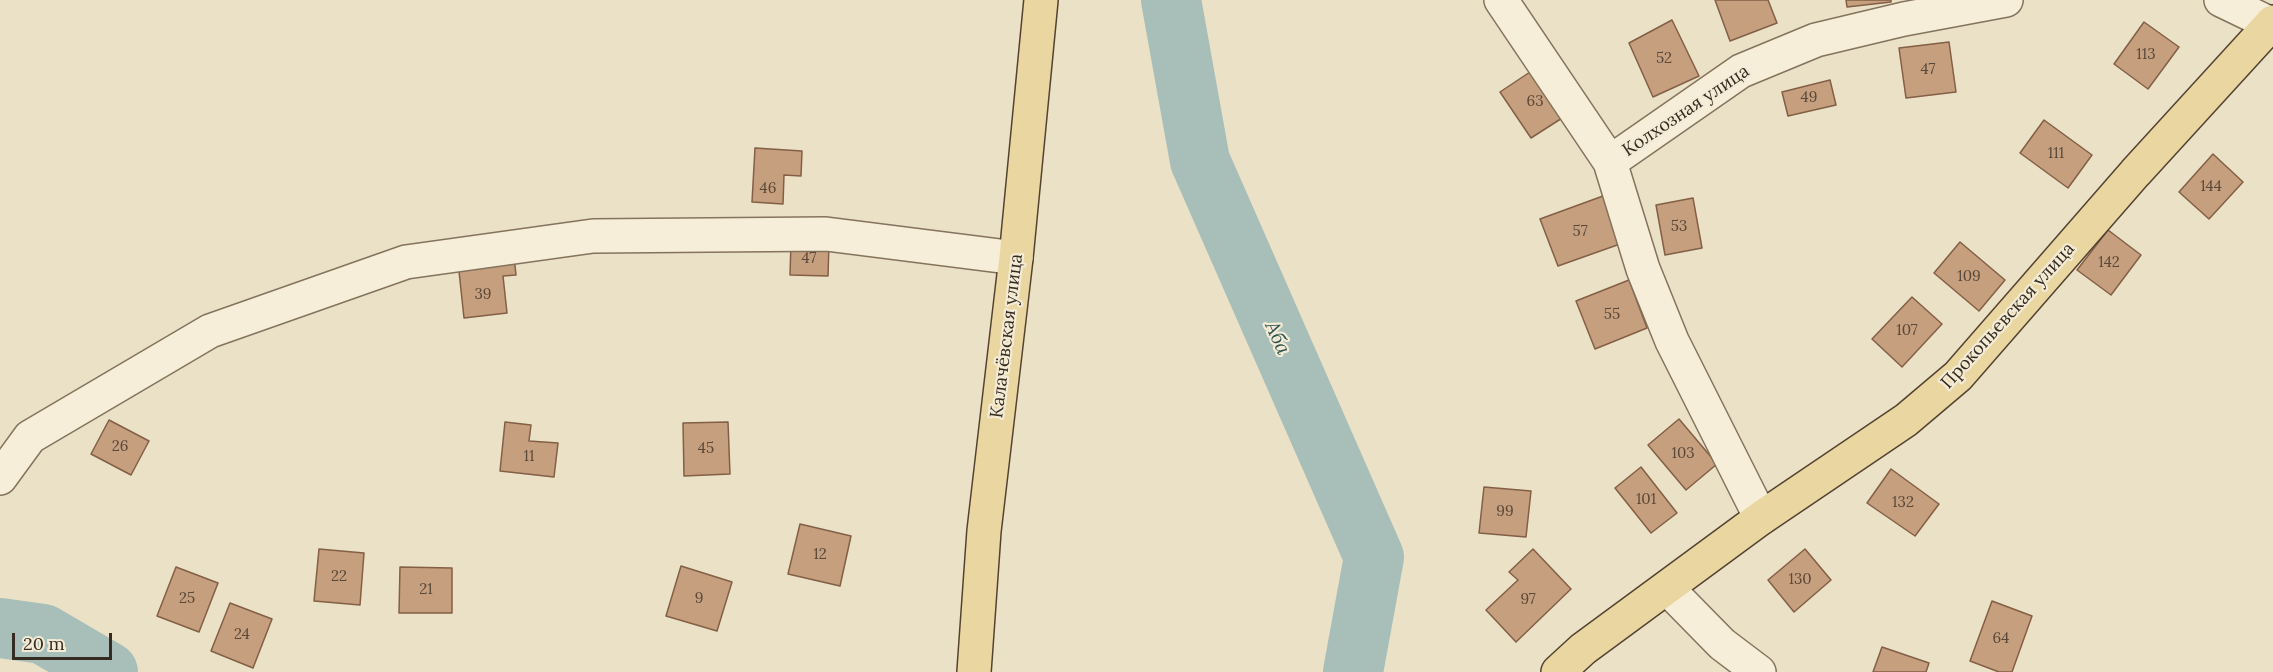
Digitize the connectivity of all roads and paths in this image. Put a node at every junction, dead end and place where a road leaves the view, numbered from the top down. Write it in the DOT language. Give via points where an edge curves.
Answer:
graph roads {
  1 [pos="1041,0"];
  2 [pos="1501,0"];
  3 [pos="2006,0"];
  4 [pos="2221,0"];
  5 [pos="2272,23"];
  6 [pos="1610,162"];
  7 [pos="1016,258"];
  8 [pos="0,478"];
  9 [pos="1761,518"];
  10 [pos="1667,588"];
  11 [pos="974,672"];
  12 [pos="1558,672"];
  13 [pos="1759,672"];
  1 -- 7 [label="main road, Калачёвская улица"];
  2 -- 6 [label="street"];
  3 -- 6 [label="street, Колхозная улица" via="1816,40 1741,71"];
  4 -- 5 [label="street"];
  5 -- 9 [label="main road, Прокопьевская улица" via="1958,376 1906,420"];
  6 -- 9 [label="street" via="1643,269 1672,341"];
  7 -- 8 [label="street" via="826,234 593,236 406,262 210,331 30,437"];
  7 -- 11 [label="main road, Калачёвская улица" via="984,531"];
  9 -- 10 [label="main road, Прокопьевская улица"];
  10 -- 12 [label="main road, Прокопьевская улица"];
  10 -- 13 [label="street" via="1722,644"];
}
